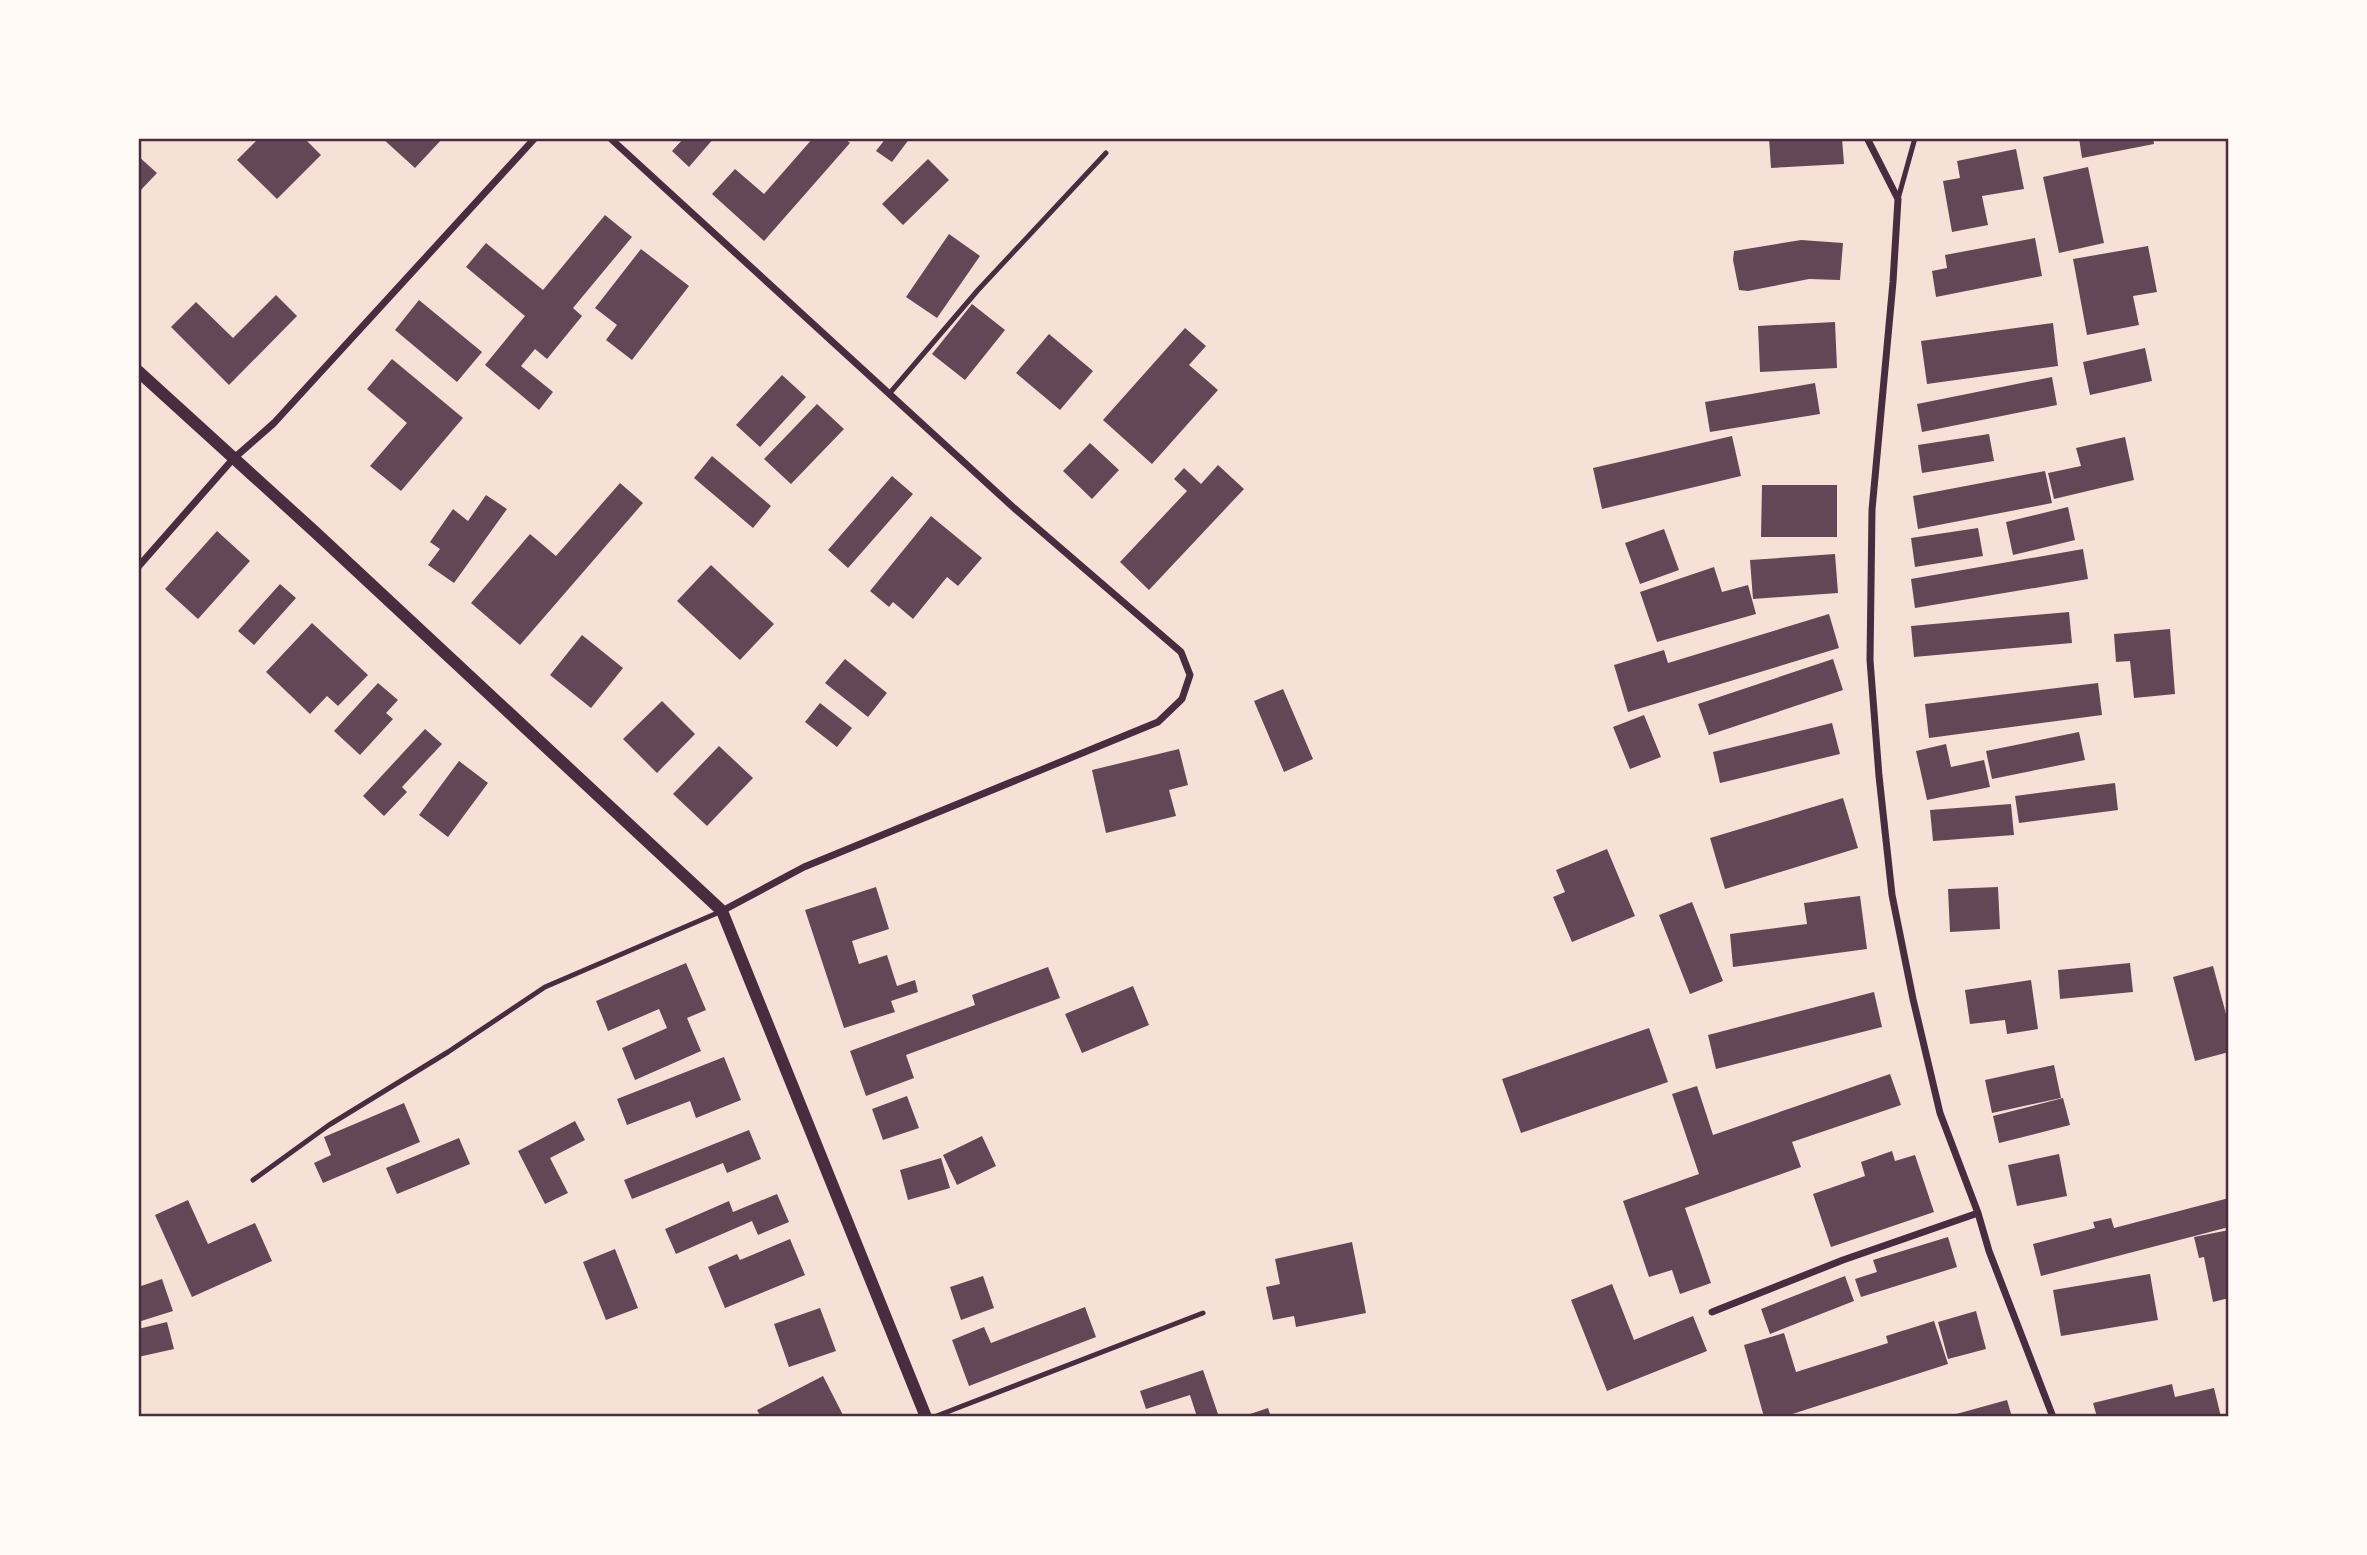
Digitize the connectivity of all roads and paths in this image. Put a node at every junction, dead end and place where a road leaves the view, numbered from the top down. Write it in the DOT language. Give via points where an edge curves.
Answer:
graph roads {
  1 [pos="535,138"];
  2 [pos="610,138"];
  3 [pos="1867,138"];
  4 [pos="1915,138"];
  5 [pos="1107,153"];
  6 [pos="1898,199"];
  7 [pos="138,371"];
  8 [pos="889,394"];
  9 [pos="233,459"];
  10 [pos="138,566"];
  11 [pos="722,911"];
  12 [pos="253,1180"];
  13 [pos="1978,1213"];
  14 [pos="1712,1312"];
  15 [pos="1203,1313"];
  16 [pos="926,1417"];
  17 [pos="934,1417"];
  18 [pos="2053,1417"];
  1 -- 9 [label="street" via="274,423"];
  2 -- 8 [label="street"];
  3 -- 6 [label="street"];
  4 -- 6 [label="lane"];
  5 -- 8 [label="lane" via="978,290"];
  6 -- 13 [label="street" via="1872,510 1870,660 1879,776 1892,895 1913,999 1940,1113"];
  7 -- 9 [label="street"];
  8 -- 11 [label="street" via="1181,652 1190,675 1182,699 1158,722 804,867"];
  9 -- 10 [label="street"];
  9 -- 11 [label="street"];
  11 -- 12 [label="lane" via="545,987 329,1125"];
  11 -- 16 [label="street"];
  13 -- 14 [label="street"];
  13 -- 18 [label="street"];
  15 -- 17 [label="lane"];
}
